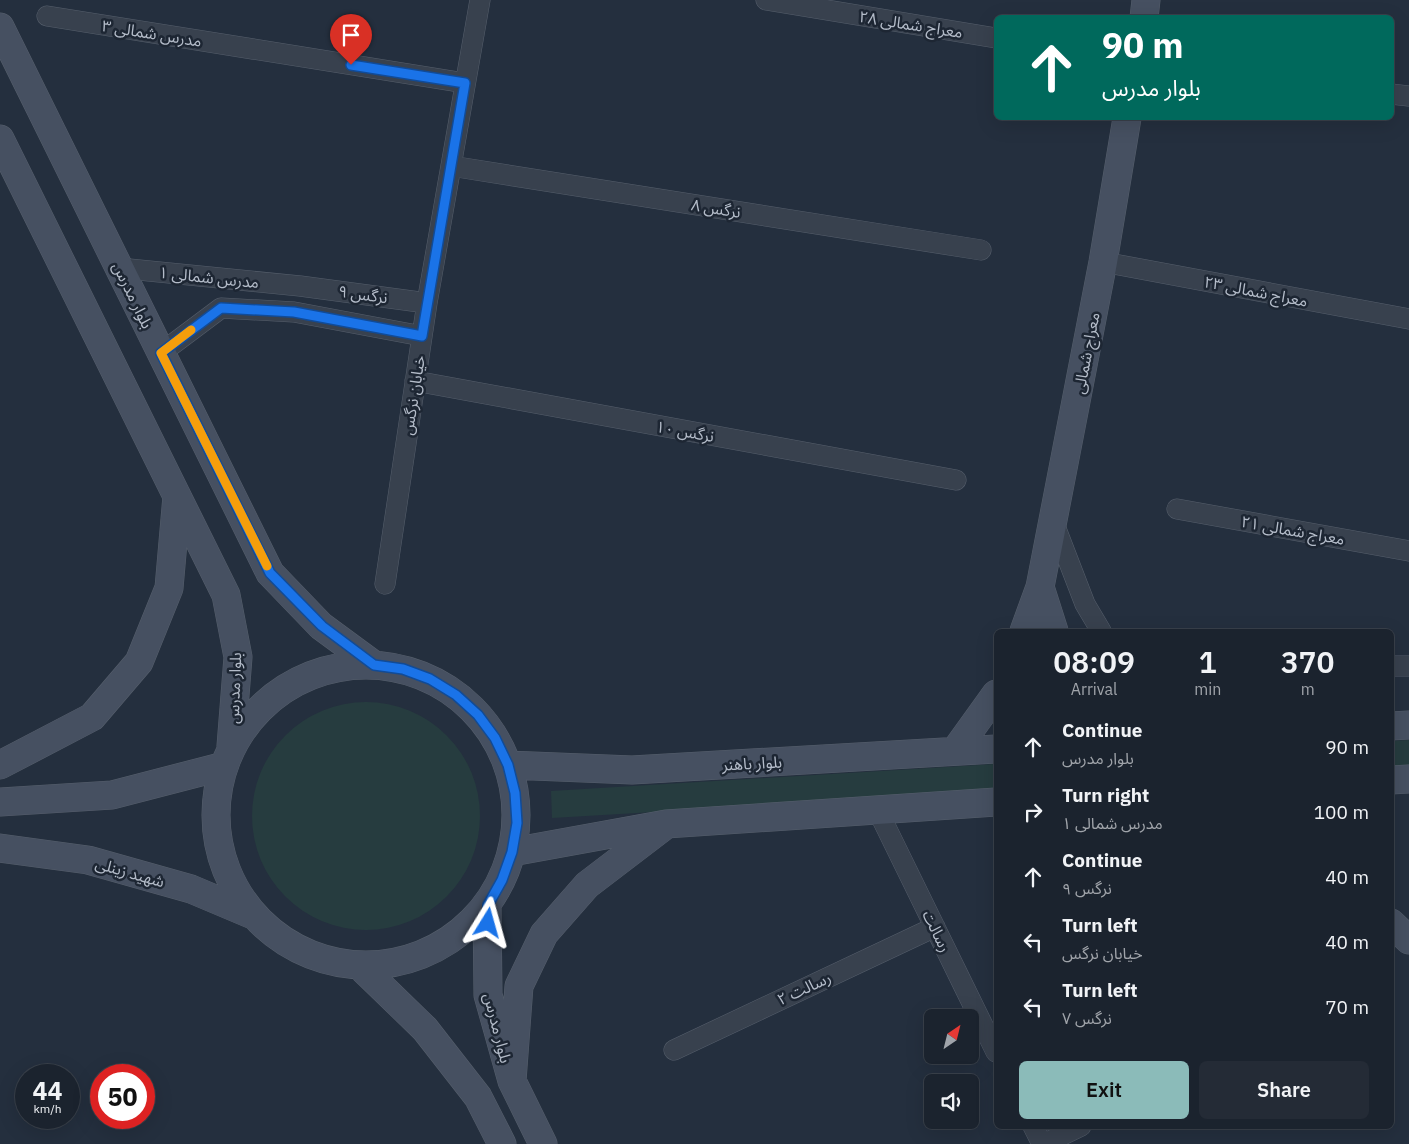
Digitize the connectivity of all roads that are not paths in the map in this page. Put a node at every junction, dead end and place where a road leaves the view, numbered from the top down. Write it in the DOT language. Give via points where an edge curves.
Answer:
graph roads {
  1 [pos="480,0"];
  2 [pos="766,0"];
  3 [pos="1146,0"];
  4 [pos="1144,15"];
  5 [pos="47,16"];
  6 [pos="0,27"];
  7 [pos="994,38"];
  8 [pos="465,83"];
  9 [pos="1394,94"];
  10 [pos="1409,96"];
  11 [pos="1127,120"];
  12 [pos="0,139"];
  13 [pos="451,166"];
  14 [pos="981,250"];
  15 [pos="1103,262"];
  16 [pos="119,268"];
  17 [pos="300,286"];
  18 [pos="427,303"];
  19 [pos="294,312"];
  20 [pos="1409,319"];
  21 [pos="422,336"];
  22 [pos="161,353"];
  23 [pos="415,381"];
  24 [pos="956,480"];
  25 [pos="177,496"];
  26 [pos="1177,510"];
  27 [pos="1053,521"];
  28 [pos="1409,551"];
  29 [pos="385,584"];
  30 [pos="1040,587"];
  31 [pos="1025,629"];
  32 [pos="1053,629"];
  33 [pos="1100,629"];
  34 [pos="374,665"];
  35 [pos="1394,666"];
  36 [pos="1409,666"];
  37 [pos="994,697"];
  38 [pos="1409,725"];
  39 [pos="1394,726"];
  40 [pos="994,749"];
  41 [pos="955,751"];
  42 [pos="227,758"];
  43 [pos="0,765"];
  44 [pos="508,765"];
  45 [pos="1409,779"];
  46 [pos="1394,780"];
  47 [pos="0,802"];
  48 [pos="994,802"];
  49 [pos="878,810"];
  50 [pos="666,824"];
  51 [pos="0,848"];
  52 [pos="512,852"];
  53 [pos="488,905"];
  54 [pos="255,916"];
  55 [pos="1394,926"];
  56 [pos="935,927"];
  57 [pos="1409,940"];
  58 [pos="359,965"];
  59 [pos="994,1048"];
  60 [pos="674,1050"];
  61 [pos="512,1081"];
  62 [pos="1035,1129"];
  63 [pos="1075,1129"];
  64 [pos="502,1144"];
  65 [pos="543,1144"];
  66 [pos="1043,1144"];
  1 -- 8 [label="street, خیابان نرگس"];
  2 -- 7 [label="street, معراج شمالی ۲۸"];
  3 -- 4 [label="main road"];
  5 -- 8 [label="street, مدرس شمالی ۳"];
  6 -- 16 [label="main road, بلوار مدرس"];
  8 -- 13 [label="street, خیابان نرگس"];
  9 -- 10 [label="street"];
  11 -- 15 [label="main road, معراج شمالی"];
  12 -- 25 [label="main road, بلوار مدرس"];
  13 -- 14 [label="street, نرگس ۸"];
  13 -- 18 [label="street, خیابان نرگس"];
  15 -- 20 [label="street, معراج شمالی ۲۳"];
  15 -- 27 [label="main road, معراج شمالی"];
  16 -- 17 [label="street, مدرس شمالی ۱"];
  16 -- 22 [label="main road, بلوار مدرس"];
  17 -- 18 [label="street, نرگس ۹"];
  18 -- 21 [label="street, خیابان نرگس"];
  19 -- 21 [label="street, نرگس ۹"];
  19 -- 22 [label="street, مدرس شمالی ۱" via="221,308"];
  21 -- 23 [label="street, خیابان نرگس"];
  22 -- 34 [label="main road, بلوار مدرس" via="270,573 322,626"];
  23 -- 24 [label="street, نرگس ۱۰"];
  23 -- 29 [label="street, خیابان نرگس"];
  25 -- 42 [label="main road, بلوار مدرس" via="226,595 238,657"];
  25 -- 43 [label="main road" via="169,588 139,662 92,717"];
  26 -- 28 [label="street, معراج شمالی ۲۱"];
  27 -- 30 [label="main road, معراج شمالی"];
  27 -- 33 [label="street" via="1085,604"];
  30 -- 31 [label="main road, معراج شمالی"];
  30 -- 32 [label="main road"];
  34 -- 42 [label="main road" via="344,666 316,673 288,686 265,703 245,725"];
  34 -- 44 [label="main road" via="403,669 430,679 456,695 478,715 495,738"];
  35 -- 36 [label="street"];
  37 -- 41 [label="main road"];
  38 -- 39 [label="main road"];
  40 -- 41 [label="main road, بلوار باهنر"];
  41 -- 44 [label="main road, بلوار باهنر" via="632,770"];
  42 -- 47 [label="main road" via="112,795"];
  42 -- 54 [label="main road" via="216,807 217,836 237,892"];
  44 -- 52 [label="main road" via="515,793 517,823"];
  45 -- 46 [label="main road"];
  48 -- 49 [label="main road"];
  49 -- 50 [label="main road"];
  49 -- 56 [label="street, رسالت"];
  50 -- 52 [label="main road"];
  50 -- 61 [label="main road" via="587,885 544,934 519,986"];
  51 -- 54 [label="main road, شهید زینلی" via="88,860 191,889"];
  52 -- 53 [label="main road"];
  53 -- 58 [label="main road" via="468,926 435,948 389,964"];
  53 -- 61 [label="main road, بلوار مدرس" via="488,994"];
  54 -- 58 [label="main road" via="302,950 330,960"];
  55 -- 57 [label="main road"];
  56 -- 59 [label="street, رسالت"];
  56 -- 60 [label="street, رسالت ۲"];
  58 -- 64 [label="main road" via="431,1036 478,1097"];
  61 -- 65 [label="main road, بلوار مدرس"];
  62 -- 66 [label="street"];
  63 -- 66 [label="street"];
}
